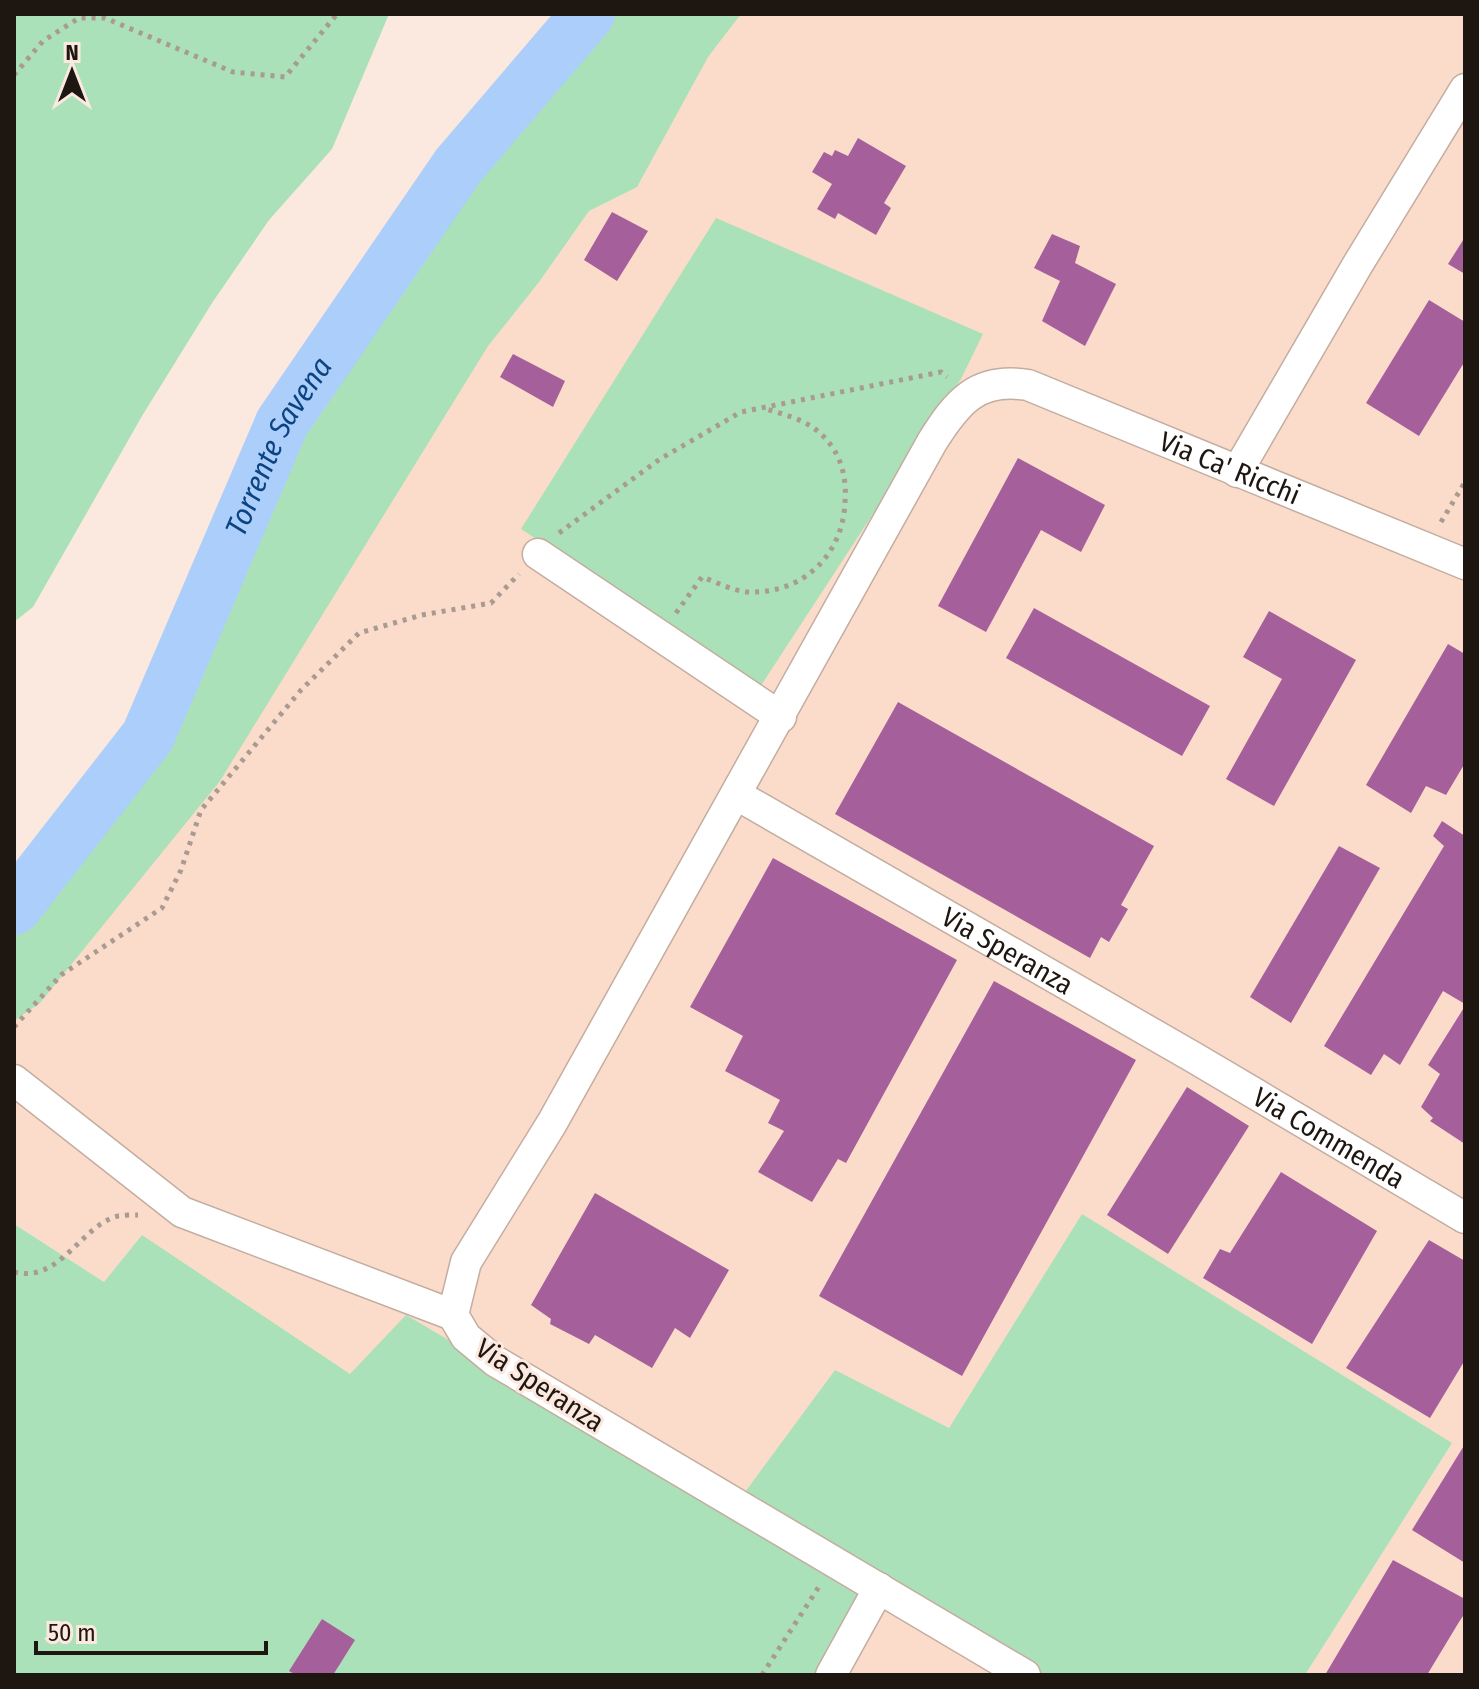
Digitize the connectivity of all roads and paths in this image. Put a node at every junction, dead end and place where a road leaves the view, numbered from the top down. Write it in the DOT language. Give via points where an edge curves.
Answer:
graph roads {
  1 [pos="337,14"];
  2 [pos="14,75"];
  3 [pos="1465,89"];
  4 [pos="994,385"];
  5 [pos="762,408"];
  6 [pos="1237,472"];
  7 [pos="1465,482"];
  8 [pos="1426,548"];
  9 [pos="538,554"];
  10 [pos="1465,564"];
  11 [pos="660,637"];
  12 [pos="781,717"];
  13 [pos="737,795"];
  14 [pos="201,810"];
  15 [pos="14,1027"];
  16 [pos="1193,1057"];
  17 [pos="14,1080"];
  18 [pos="182,1212"];
  19 [pos="1465,1218"];
  20 [pos="14,1272"];
  21 [pos="453,1315"];
  22 [pos="834,1562"];
  23 [pos="879,1588"];
  24 [pos="833,1674"];
  25 [pos="762,1675"];
  26 [pos="1025,1675"];
  1 -- 2 [label="path" via="285,77 233,72 105,18 79,18 43,41"];
  3 -- 6 [label="street"];
  4 -- 6 [label="street, Via Ca' Ricchi" via="1038,388"];
  4 -- 12 [label="street, Via Speranza" via="970,394 950,414"];
  5 -- 11 [label="path" via="804,422 834,449 846,493 837,544 801,579 770,591 745,592 702,577"];
  6 -- 8 [label="street, Via Ca' Ricchi"];
  7 -- 8 [label="path"];
  8 -- 10 [label="street, Via Ca' Ricchi"];
  9 -- 11 [label="street"];
  11 -- 12 [label="street"];
  12 -- 13 [label="street, Via Speranza"];
  13 -- 16 [label="street, Via Speranza"];
  13 -- 21 [label="street, Via Speranza" via="552,1123 466,1262"];
  14 -- 15 [label="path" via="162,908 61,975"];
  16 -- 19 [label="street, Via Commenda"];
  17 -- 18 [label="street"];
  18 -- 20 [label="path" via="116,1216 57,1265"];
  18 -- 21 [label="street"];
  21 -- 22 [label="street, Via Speranza" via="466,1337 495,1361"];
  22 -- 23 [label="street, Via Speranza"];
  22 -- 25 [label="path"];
  23 -- 24 [label="street"];
  23 -- 26 [label="street, Via Speranza"];
}
